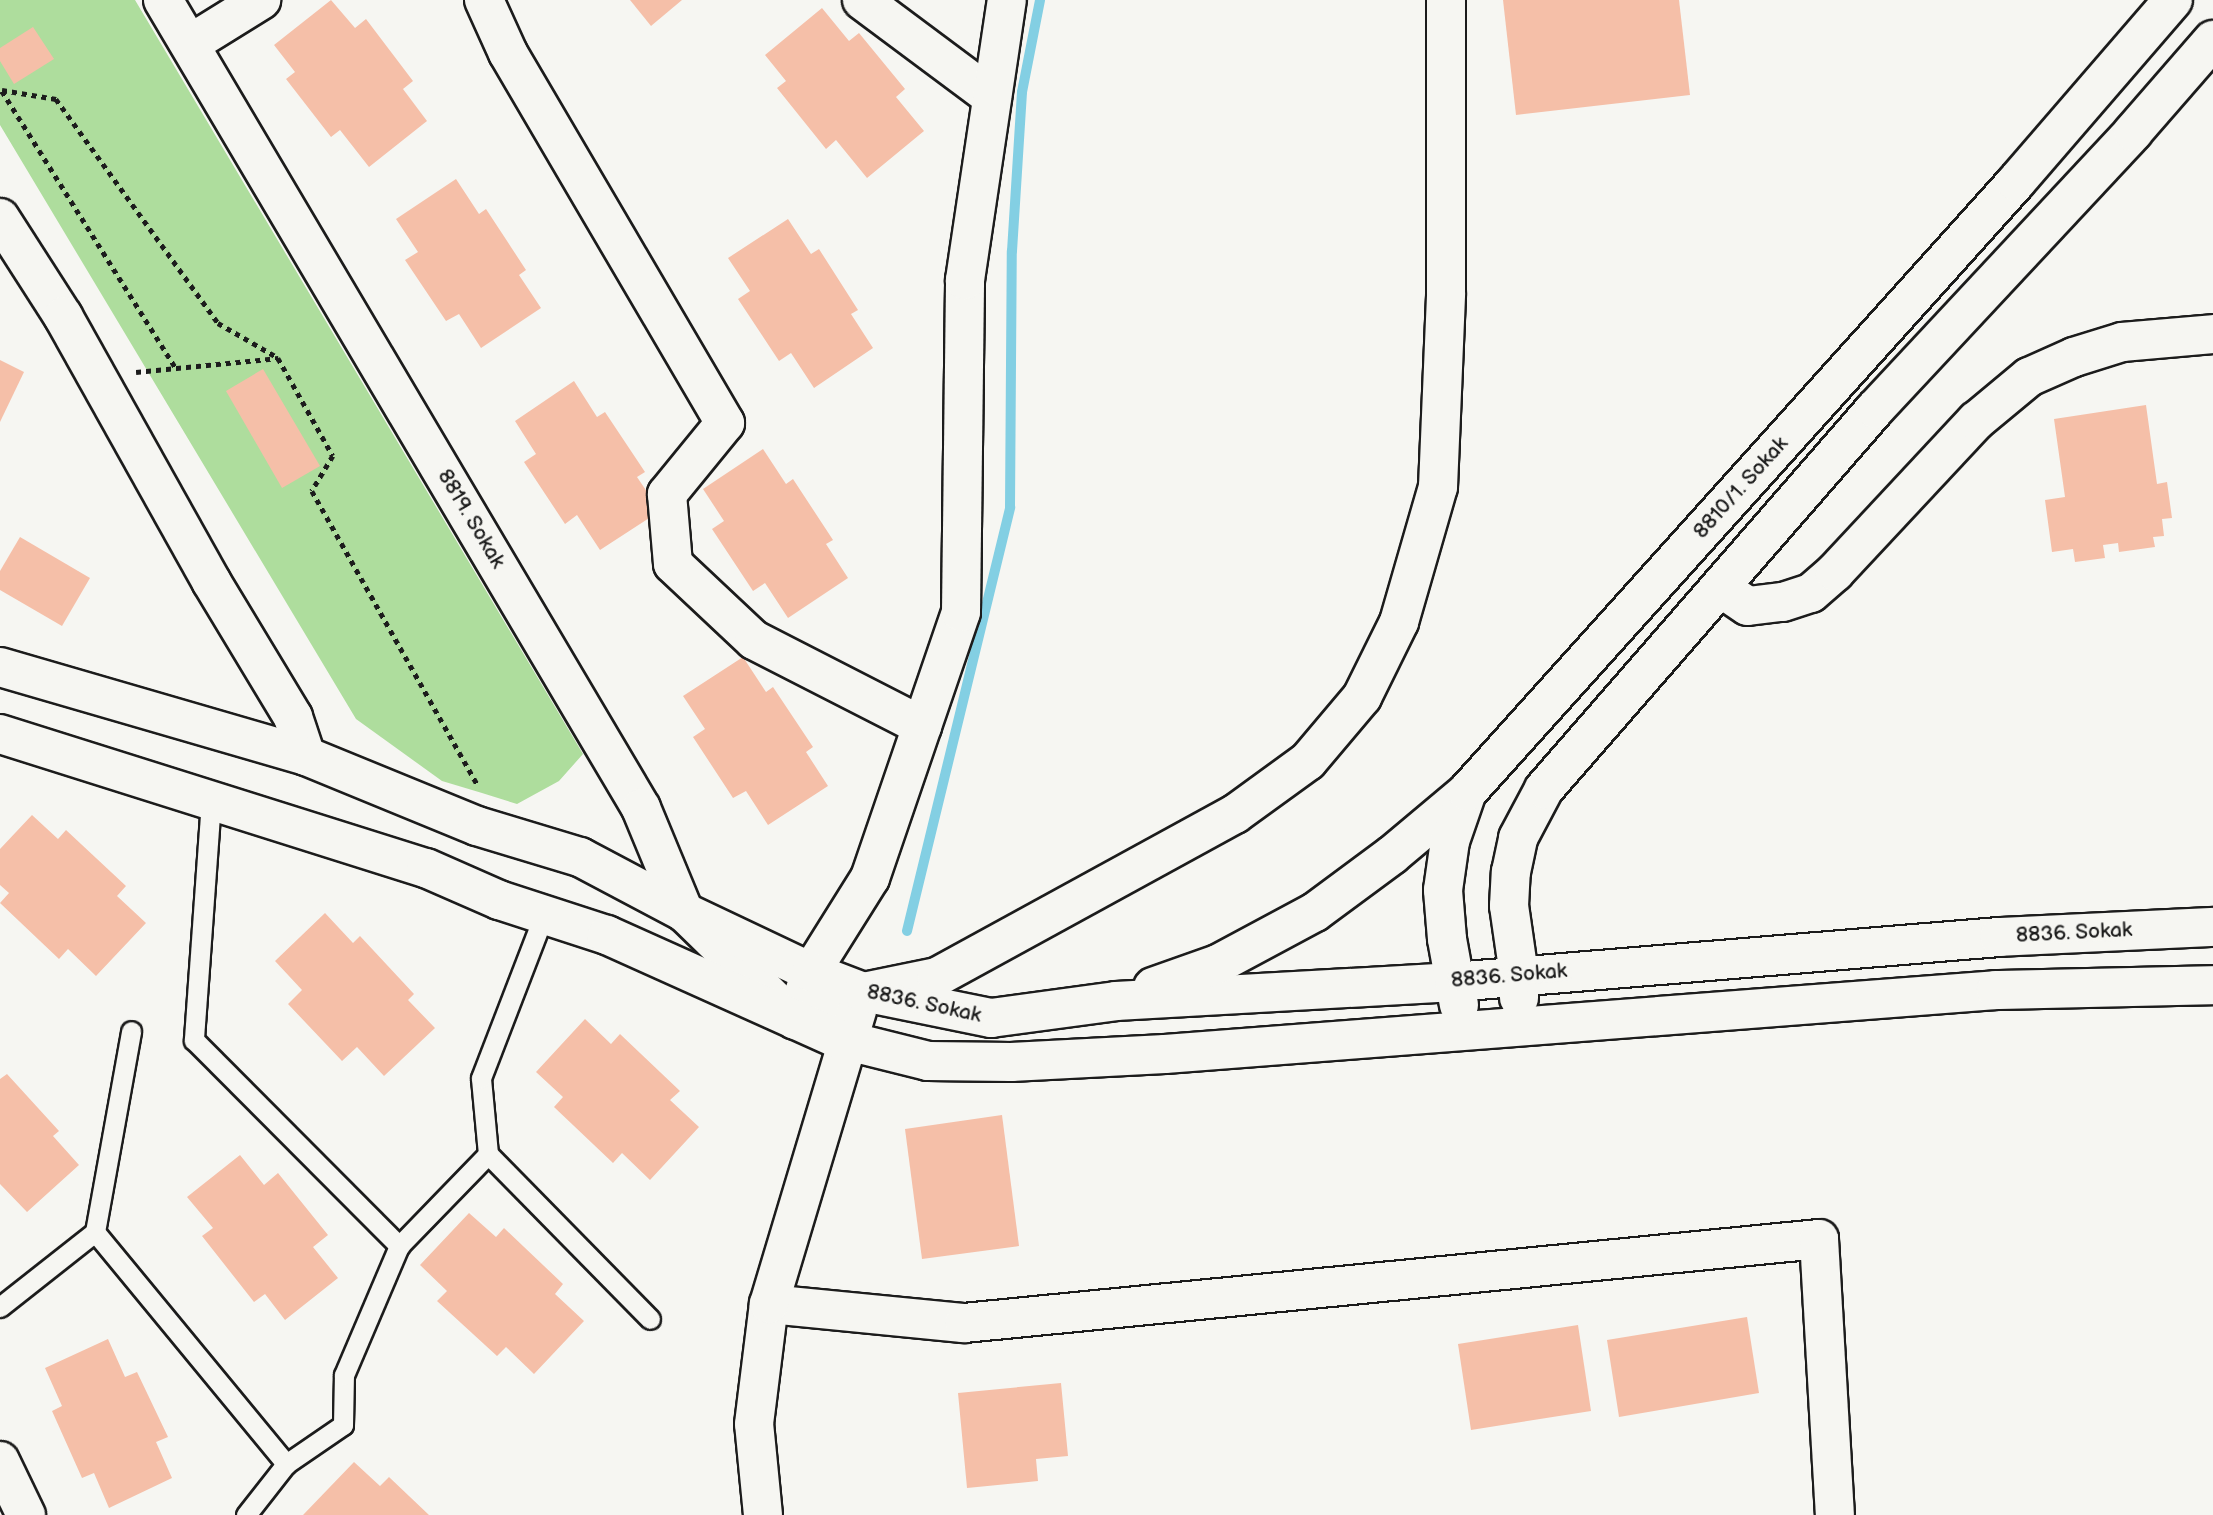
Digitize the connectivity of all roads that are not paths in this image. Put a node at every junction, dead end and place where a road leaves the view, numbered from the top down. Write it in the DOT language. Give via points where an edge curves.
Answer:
graph roads {
  1 [pos="163,0"];
  2 [pos="261,0"];
  3 [pos="484,0"];
  4 [pos="862,0"];
  5 [pos="1007,0"];
  6 [pos="1446,0"];
  7 [pos="2173,0"];
  8 [pos="2213,40"];
  9 [pos="190,44"];
  10 [pos="992,97"];
  11 [pos="0,218"];
  12 [pos="2213,334"];
  13 [pos="1721,588"];
  14 [pos="0,667"];
  15 [pos="922,726"];
  16 [pos="0,734"];
  17 [pos="306,756"];
  18 [pos="1467,792"];
  19 [pos="211,801"];
  20 [pos="684,912"];
  21 [pos="544,915"];
  22 [pos="2213,927"];
  23 [pos="811,972"];
  24 [pos="1519,975"];
  25 [pos="1454,982"];
  26 [pos="2213,985"];
  27 [pos="863,992"];
  28 [pos="1116,1001"];
  29 [pos="795,1020"];
  30 [pos="1518,1025"];
  31 [pos="1464,1030"];
  32 [pos="131,1031"];
  33 [pos="845,1041"];
  34 [pos="488,1154"];
  35 [pos="94,1232"];
  36 [pos="399,1246"];
  37 [pos="769,1304"];
  38 [pos="0,1307"];
  39 [pos="650,1319"];
  40 [pos="0,1461"];
  41 [pos="286,1464"];
  42 [pos="26,1515"];
  43 [pos="246,1515"];
  44 [pos="763,1515"];
  45 [pos="1835,1515"];
  1 -- 9 [label="street, 8819. Sokak"];
  2 -- 9 [label="street"];
  3 -- 15 [label="street" via="508,53 725,423 667,494 673,564 754,640"];
  4 -- 10 [label="street"];
  5 -- 10 [label="street"];
  6 -- 27 [label="street" via="1446,293 1438,486 1399,622 1363,697 1308,761 1234,814 937,977"];
  7 -- 18 [label="street, 8810/1. Sokak"];
  8 -- 13 [label="street" via="1875,409"];
  9 -- 20 [label="street, 8819. Sokak" via="641,808"];
  10 -- 15 [label="street" via="965,280 961,612"];
  11 -- 17 [label="street" via="63,316 293,717"];
  12 -- 13 [label="street" via="2122,342 2029,377 1976,421 1811,593 1748,606"];
  13 -- 24 [label="street" via="1537,801 1518,838 1511,872 1509,905"];
  14 -- 17 [label="street"];
  15 -- 23 [label="street" via="870,878"];
  16 -- 19 [label="street"];
  17 -- 20 [label="street" via="477,826 580,857"];
  18 -- 25 [label="street, 8810/1. Sokak" via="1450,841 1443,890"];
  18 -- 28 [label="street" via="1315,912 1218,964"];
  19 -- 21 [label="street" via="426,868"];
  19 -- 36 [label="lane" via="194,1040"];
  20 -- 23 [label="street, 8836. Sokak"];
  20 -- 29 [label="street, 8819. Sokak"];
  21 -- 29 [label="street" via="607,935"];
  21 -- 34 [label="lane" via="481,1078"];
  22 -- 24 [label="street, 8836. Sokak" via="1999,937"];
  23 -- 27 [label="street, 8836. Sokak"];
  23 -- 29 [label="street"];
  24 -- 25 [label="street, 8836. Sokak"];
  24 -- 30 [label="street"];
  25 -- 28 [label="street, 8836. Sokak"];
  25 -- 31 [label="street, 8810/1. Sokak"];
  26 -- 30 [label="street" via="1996,990"];
  27 -- 28 [label="street, 8836. Sokak" via="991,1018"];
  27 -- 29 [label="street"];
  27 -- 33 [label="street"];
  29 -- 33 [label="street"];
  30 -- 31 [label="street"];
  31 -- 33 [label="street" via="1011,1062 928,1062"];
  32 -- 35 [label="lane"];
  33 -- 37 [label="street"];
  34 -- 36 [label="lane"];
  34 -- 39 [label="lane"];
  35 -- 38 [label="lane"];
  35 -- 41 [label="lane"];
  36 -- 41 [label="lane" via="344,1375 343,1425"];
  37 -- 44 [label="street" via="754,1424"];
  37 -- 45 [label="street" via="964,1323 1819,1239"];
  40 -- 42 [label="street"];
  41 -- 43 [label="lane"];
}
